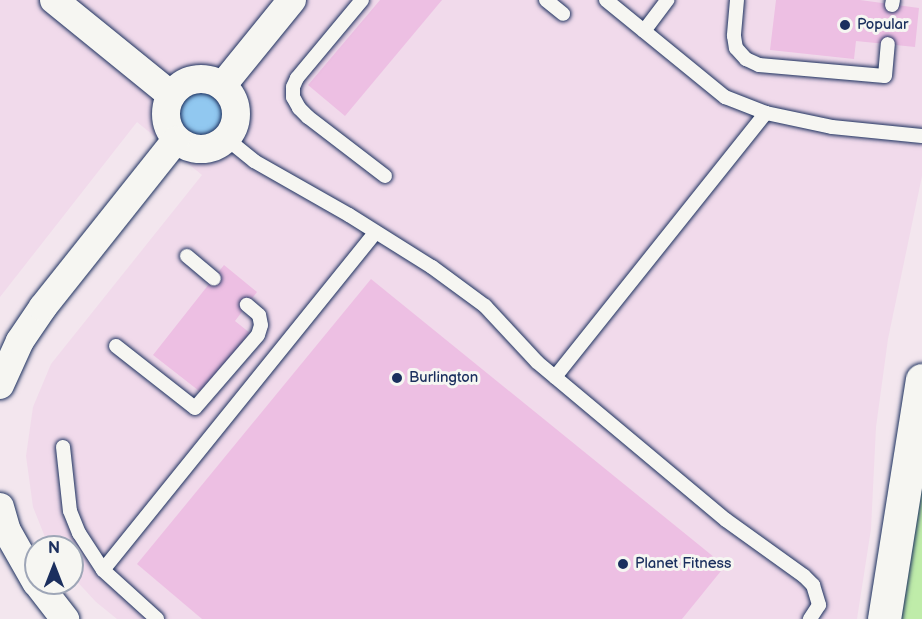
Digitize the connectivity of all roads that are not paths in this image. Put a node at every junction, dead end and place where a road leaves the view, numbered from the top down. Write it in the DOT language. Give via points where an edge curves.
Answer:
graph roads {
  1 [pos="54,0"];
  2 [pos="292,0"];
  3 [pos="362,0"];
  4 [pos="546,0"];
  5 [pos="606,0"];
  6 [pos="667,0"];
  7 [pos="737,0"];
  8 [pos="563,14"];
  9 [pos="644,31"];
  10 [pos="888,45"];
  11 [pos="222,86"];
  12 [pos="171,95"];
  13 [pos="766,113"];
  14 [pos="922,136"];
  15 [pos="227,139"];
  16 [pos="176,140"];
  17 [pos="385,176"];
  18 [pos="376,232"];
  19 [pos="186,256"];
  20 [pos="214,279"];
  21 [pos="247,305"];
  22 [pos="116,346"];
  23 [pos="555,377"];
  24 [pos="922,380"];
  25 [pos="0,385"];
  26 [pos="63,447"];
  27 [pos="0,507"];
  28 [pos="24,561"];
  29 [pos="103,570"];
  30 [pos="46,595"];
  31 [pos="65,619"];
  32 [pos="157,619"];
  33 [pos="810,619"];
  34 [pos="884,619"];
  1 -- 12 [label="street"];
  2 -- 11 [label="street"];
  3 -- 17 [label="lane" via="297,78 294,97 308,117"];
  4 -- 8 [label="lane"];
  5 -- 9 [label="lane"];
  6 -- 9 [label="lane"];
  7 -- 10 [label="lane" via="736,48 759,65 885,76"];
  9 -- 13 [label="lane" via="725,98"];
  11 -- 12 [label="street" via="194,79"];
  11 -- 15 [label="street" via="236,108 236,119"];
  12 -- 16 [label="street" via="166,120"];
  13 -- 14 [label="lane" via="832,127"];
  13 -- 23 [label="lane"];
  15 -- 16 [label="street" via="218,146 196,150"];
  15 -- 18 [label="lane" via="254,161"];
  16 -- 25 [label="street" via="43,307 20,341"];
  18 -- 23 [label="lane" via="485,306"];
  18 -- 29 [label="lane"];
  19 -- 20 [label="lane"];
  21 -- 22 [label="lane" via="259,315 258,335 195,408"];
  23 -- 33 [label="lane" via="726,520 804,576 813,585 819,605"];
  24 -- 34 [label="street"];
  26 -- 29 [label="lane" via="70,511"];
  27 -- 28 [label="street" via="7,531"];
  29 -- 32 [label="lane"];
  30 -- 31 [label="street"];
}
